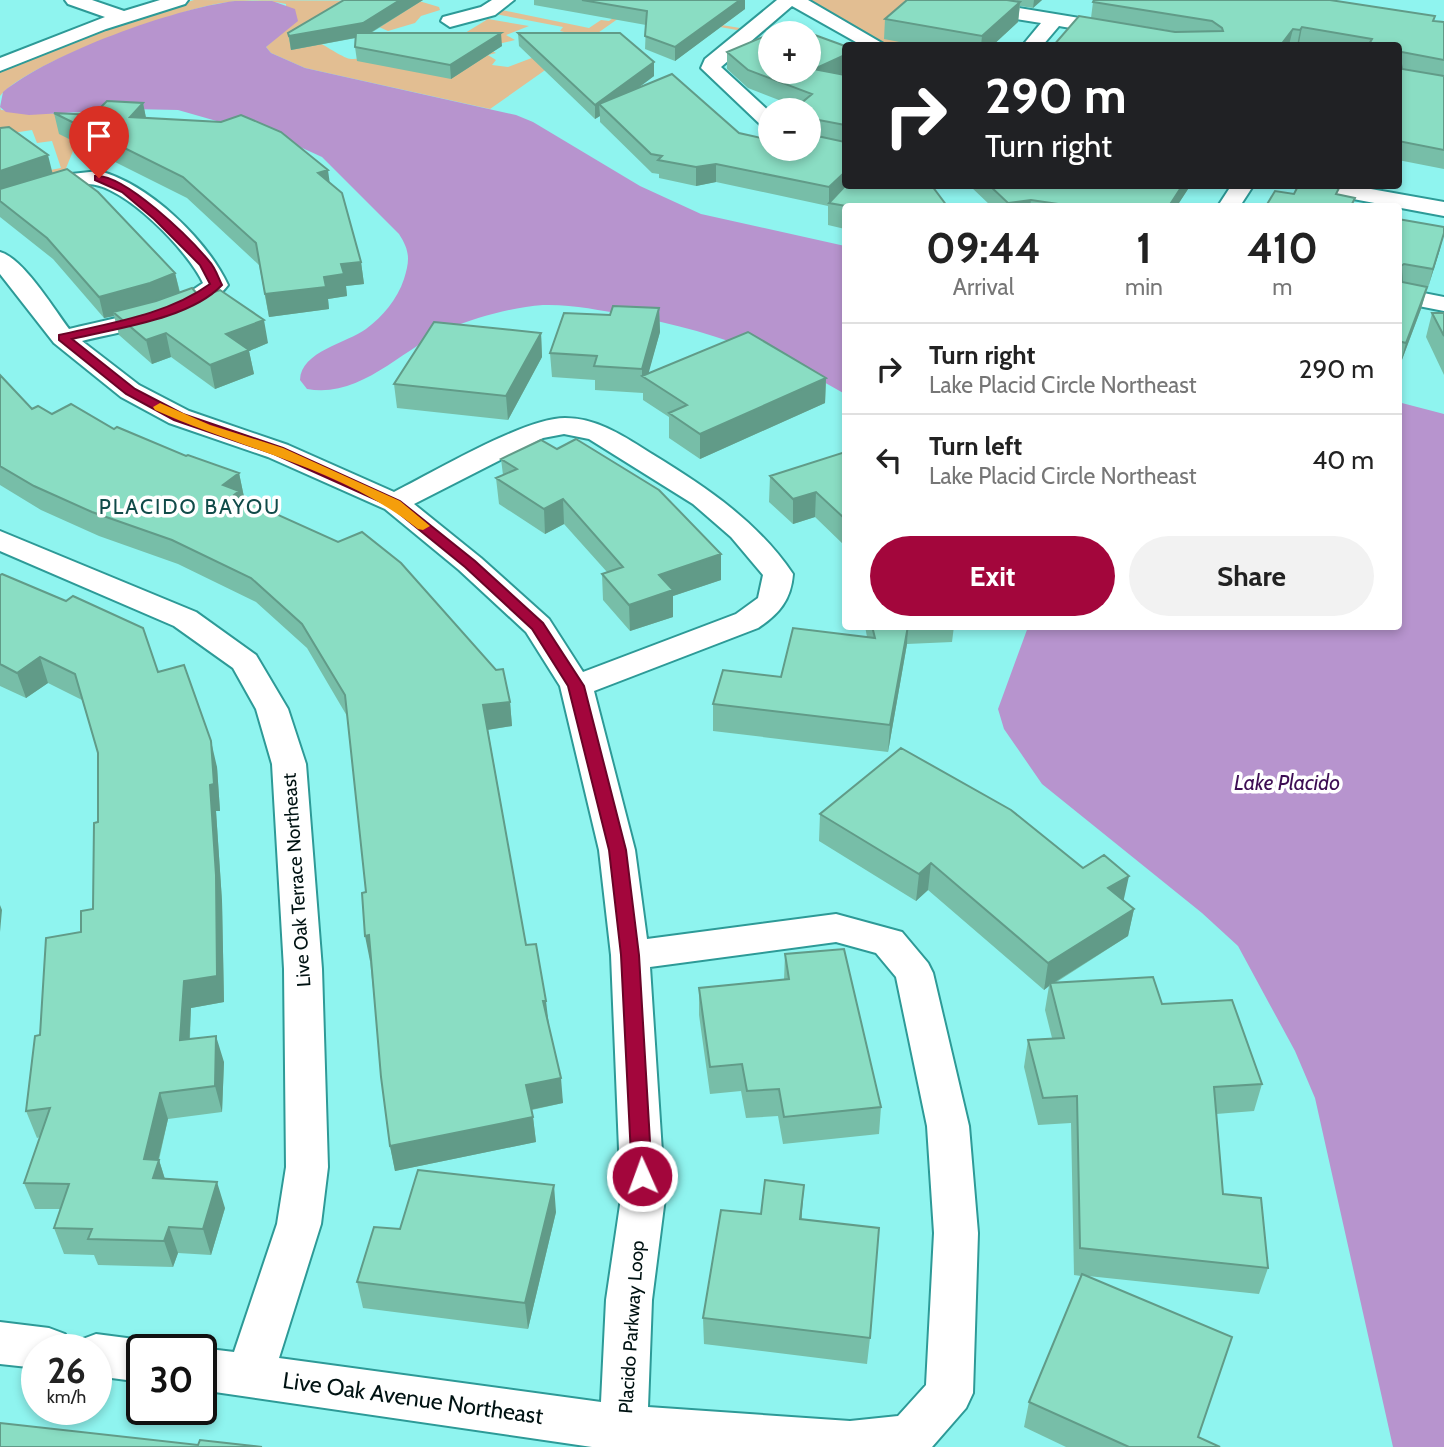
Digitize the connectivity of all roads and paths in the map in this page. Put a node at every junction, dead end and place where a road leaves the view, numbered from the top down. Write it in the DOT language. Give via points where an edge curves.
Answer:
graph roads {
  1 [pos="74,0"];
  2 [pos="179,0"];
  3 [pos="505,0"];
  4 [pos="788,0"];
  5 [pos="794,0"];
  6 [pos="937,0"];
  7 [pos="146,3"];
  8 [pos="123,17"];
  9 [pos="1054,20"];
  10 [pos="450,21"];
  11 [pos="1135,33"];
  12 [pos="871,42"];
  13 [pos="1035,42"];
  14 [pos="0,65"];
  15 [pos="758,112"];
  16 [pos="1402,180"];
  17 [pos="1444,187"];
  18 [pos="1338,189"];
  19 [pos="0,202"];
  20 [pos="1444,208"];
  21 [pos="0,259"];
  22 [pos="1402,296"];
  23 [pos="1444,304"];
  24 [pos="63,338"];
  25 [pos="395,503"];
  26 [pos="0,540"];
  27 [pos="576,686"];
  28 [pos="630,955"];
  29 [pos="0,1343"];
  30 [pos="21,1346"];
  31 [pos="217,1370"];
  32 [pos="250,1375"];
  33 [pos="620,1437"];
  1 -- 8 [label="street"];
  2 -- 7 [label="street"];
  3 -- 10 [label="street" via="488,11"];
  4 -- 15 [label="street" via="712,63 711,68"];
  5 -- 12 [label="street"];
  6 -- 9 [label="street"];
  7 -- 8 [label="street"];
  8 -- 14 [label="street"];
  9 -- 11 [label="street"];
  9 -- 13 [label="street"];
  16 -- 17 [label="street"];
  18 -- 20 [label="street"];
  19 -- 24 [label="street" via="73,180 111,182 158,217 205,264 216,285 194,301 154,315"];
  21 -- 24 [label="street, Placido Parkway Loop"];
  22 -- 23 [label="street"];
  24 -- 25 [label="street, Placido Parkway Loop" via="130,391 179,417 278,451"];
  25 -- 27 [label="street, Placido Parkway Loop" via="538,626"];
  25 -- 27 [label="street" via="535,432 564,426 597,432 703,498 741,531 778,574 777,591 769,607 747,621"];
  26 -- 32 [label="street, Live Oak Terrace Northeast" via="185,619 245,662 272,709 289,764 303,970 307,1167 299,1224"];
  27 -- 28 [label="street, Placido Parkway Loop" via="617,850"];
  28 -- 33 [label="street, Placido Parkway Loop" via="643,1198 629,1300"];
  28 -- 33 [label="street, Live Oak Avenue Northeast" via="836,928 889,942 914,973 948,1126 956,1233 949,1393 910,1437 850,1444"];
  29 -- 30 [label="street"];
  31 -- 32 [label="street, Live Oak Avenue Northeast"];
  32 -- 33 [label="street, Live Oak Avenue Northeast"];
}
